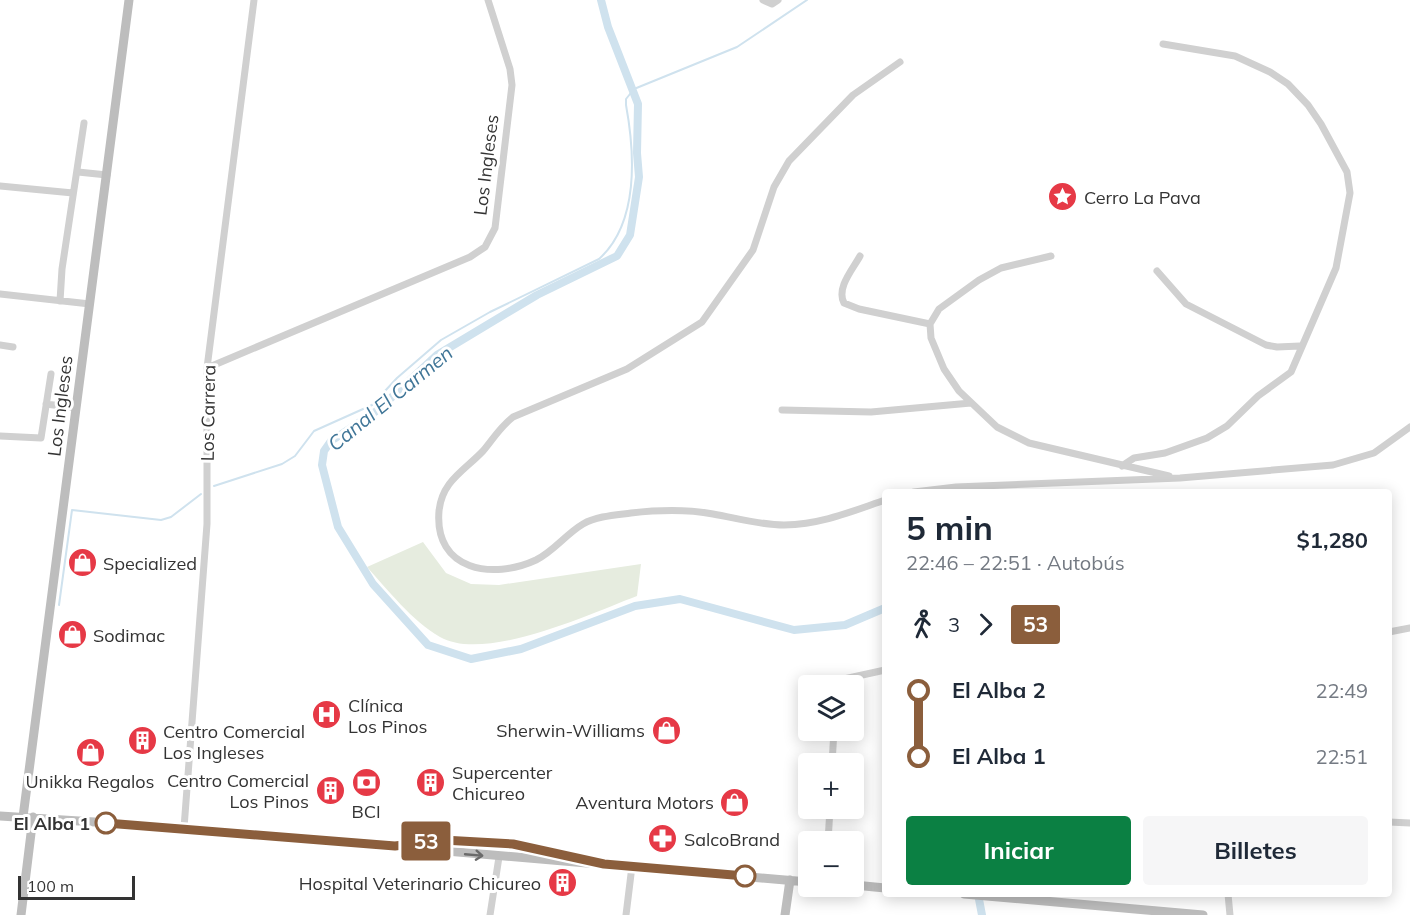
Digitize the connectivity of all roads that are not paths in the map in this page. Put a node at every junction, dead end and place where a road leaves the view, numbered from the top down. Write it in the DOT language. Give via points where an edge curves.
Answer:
graph roads {
  1 [pos="129,0"];
  2 [pos="254,0"];
  3 [pos="488,0"];
  4 [pos="763,0"];
  5 [pos="778,0"];
  6 [pos="1163,44"];
  7 [pos="900,62"];
  8 [pos="84,123"];
  9 [pos="78,172"];
  10 [pos="107,175"];
  11 [pos="0,186"];
  12 [pos="73,192"];
  13 [pos="860,256"];
  14 [pos="1051,256"];
  15 [pos="1157,271"];
  16 [pos="0,294"];
  17 [pos="60,301"];
  18 [pos="90,304"];
  19 [pos="930,324"];
  20 [pos="0,345"];
  21 [pos="1300,346"];
  22 [pos="13,347"];
  23 [pos="207,368"];
  24 [pos="51,374"];
  25 [pos="971,403"];
  26 [pos="46,404"];
  27 [pos="76,408"];
  28 [pos="782,410"];
  29 [pos="1410,427"];
  30 [pos="0,436"];
  31 [pos="1122,466"];
  32 [pos="1180,478"];
  33 [pos="939,489"];
  34 [pos="882,501"];
  35 [pos="1410,628"];
  36 [pos="1392,631"];
  37 [pos="882,671"];
  38 [pos="862,675"];
  39 [pos="0,816"];
  40 [pos="28,817"];
  41 [pos="1392,822"];
  42 [pos="1410,823"];
  43 [pos="184,828"];
  44 [pos="395,846"];
  45 [pos="499,857"];
  46 [pos="604,864"];
  47 [pos="632,866"];
  48 [pos="790,880"];
  49 [pos="798,881"];
  50 [pos="864,886"];
  51 [pos="882,888"];
  52 [pos="1005,897"];
  53 [pos="1228,897"];
  54 [pos="21,915"];
  55 [pos="490,915"];
  56 [pos="626,915"];
  57 [pos="785,915"];
  58 [pos="1203,915"];
  59 [pos="1230,915"];
  1 -- 10 [label="main road, Los Ingleses"];
  2 -- 23 [label="street, Los Carrera"];
  3 -- 23 [label="street, Los Ingleses" via="512,85 495,228 489,243 470,257"];
  4 -- 5 [label="street" via="772,4"];
  6 -- 21 [label="street" via="1235,56 1288,84 1315,114 1347,172 1350,193 1339,257"];
  7 -- 34 [label="street" via="847,100 789,161 771,192 753,250 702,322 627,369 513,417 451,480 441,499 440,521 446,545 460,562 477,569 497,569 536,560 584,523 609,516 683,511 785,525 844,517"];
  8 -- 9 [label="street"];
  9 -- 10 [label="street"];
  9 -- 12 [label="street"];
  10 -- 18 [label="main road, Los Ingleses"];
  11 -- 12 [label="street"];
  12 -- 17 [label="street"];
  13 -- 19 [label="street" via="843,287 844,303"];
  14 -- 19 [label="street" via="1001,268 979,280 939,309"];
  15 -- 21 [label="street" via="1191,307 1266,345"];
  16 -- 17 [label="street"];
  17 -- 18 [label="street"];
  18 -- 27 [label="main road, Los Ingleses"];
  19 -- 25 [label="street" via="931,338 944,369"];
  20 -- 22 [label="street"];
  21 -- 31 [label="street" via="1291,372 1227,426 1188,446 1134,458"];
  23 -- 43 [label="street, Los Carrera" via="207,524"];
  24 -- 26 [label="street"];
  25 -- 28 [label="street" via="871,412"];
  25 -- 31 [label="street" via="997,427 1029,443"];
  26 -- 27 [label="street"];
  26 -- 30 [label="street" via="41,438"];
  27 -- 40 [label="main road, Los Ingleses"];
  29 -- 32 [label="street" via="1374,453 1341,464"];
  31 -- 32 [label="street"];
  32 -- 33 [label="street"];
  35 -- 36 [label="street"];
  37 -- 38 [label="street"];
  39 -- 40 [label="main road"];
  40 -- 43 [label="main road"];
  40 -- 54 [label="main road"];
  41 -- 42 [label="street"];
  43 -- 44 [label="main road"];
  44 -- 45 [label="main road, one-way"];
  44 -- 46 [label="main road" via="443,840 513,844"];
  45 -- 46 [label="main road"];
  45 -- 55 [label="street"];
  46 -- 47 [label="main road"];
  47 -- 48 [label="main road"];
  47 -- 56 [label="street"];
  48 -- 49 [label="main road"];
  48 -- 57 [label="main road"];
  50 -- 51 [label="main road"];
  52 -- 58 [label="main road"];
  53 -- 59 [label="street"];
}
